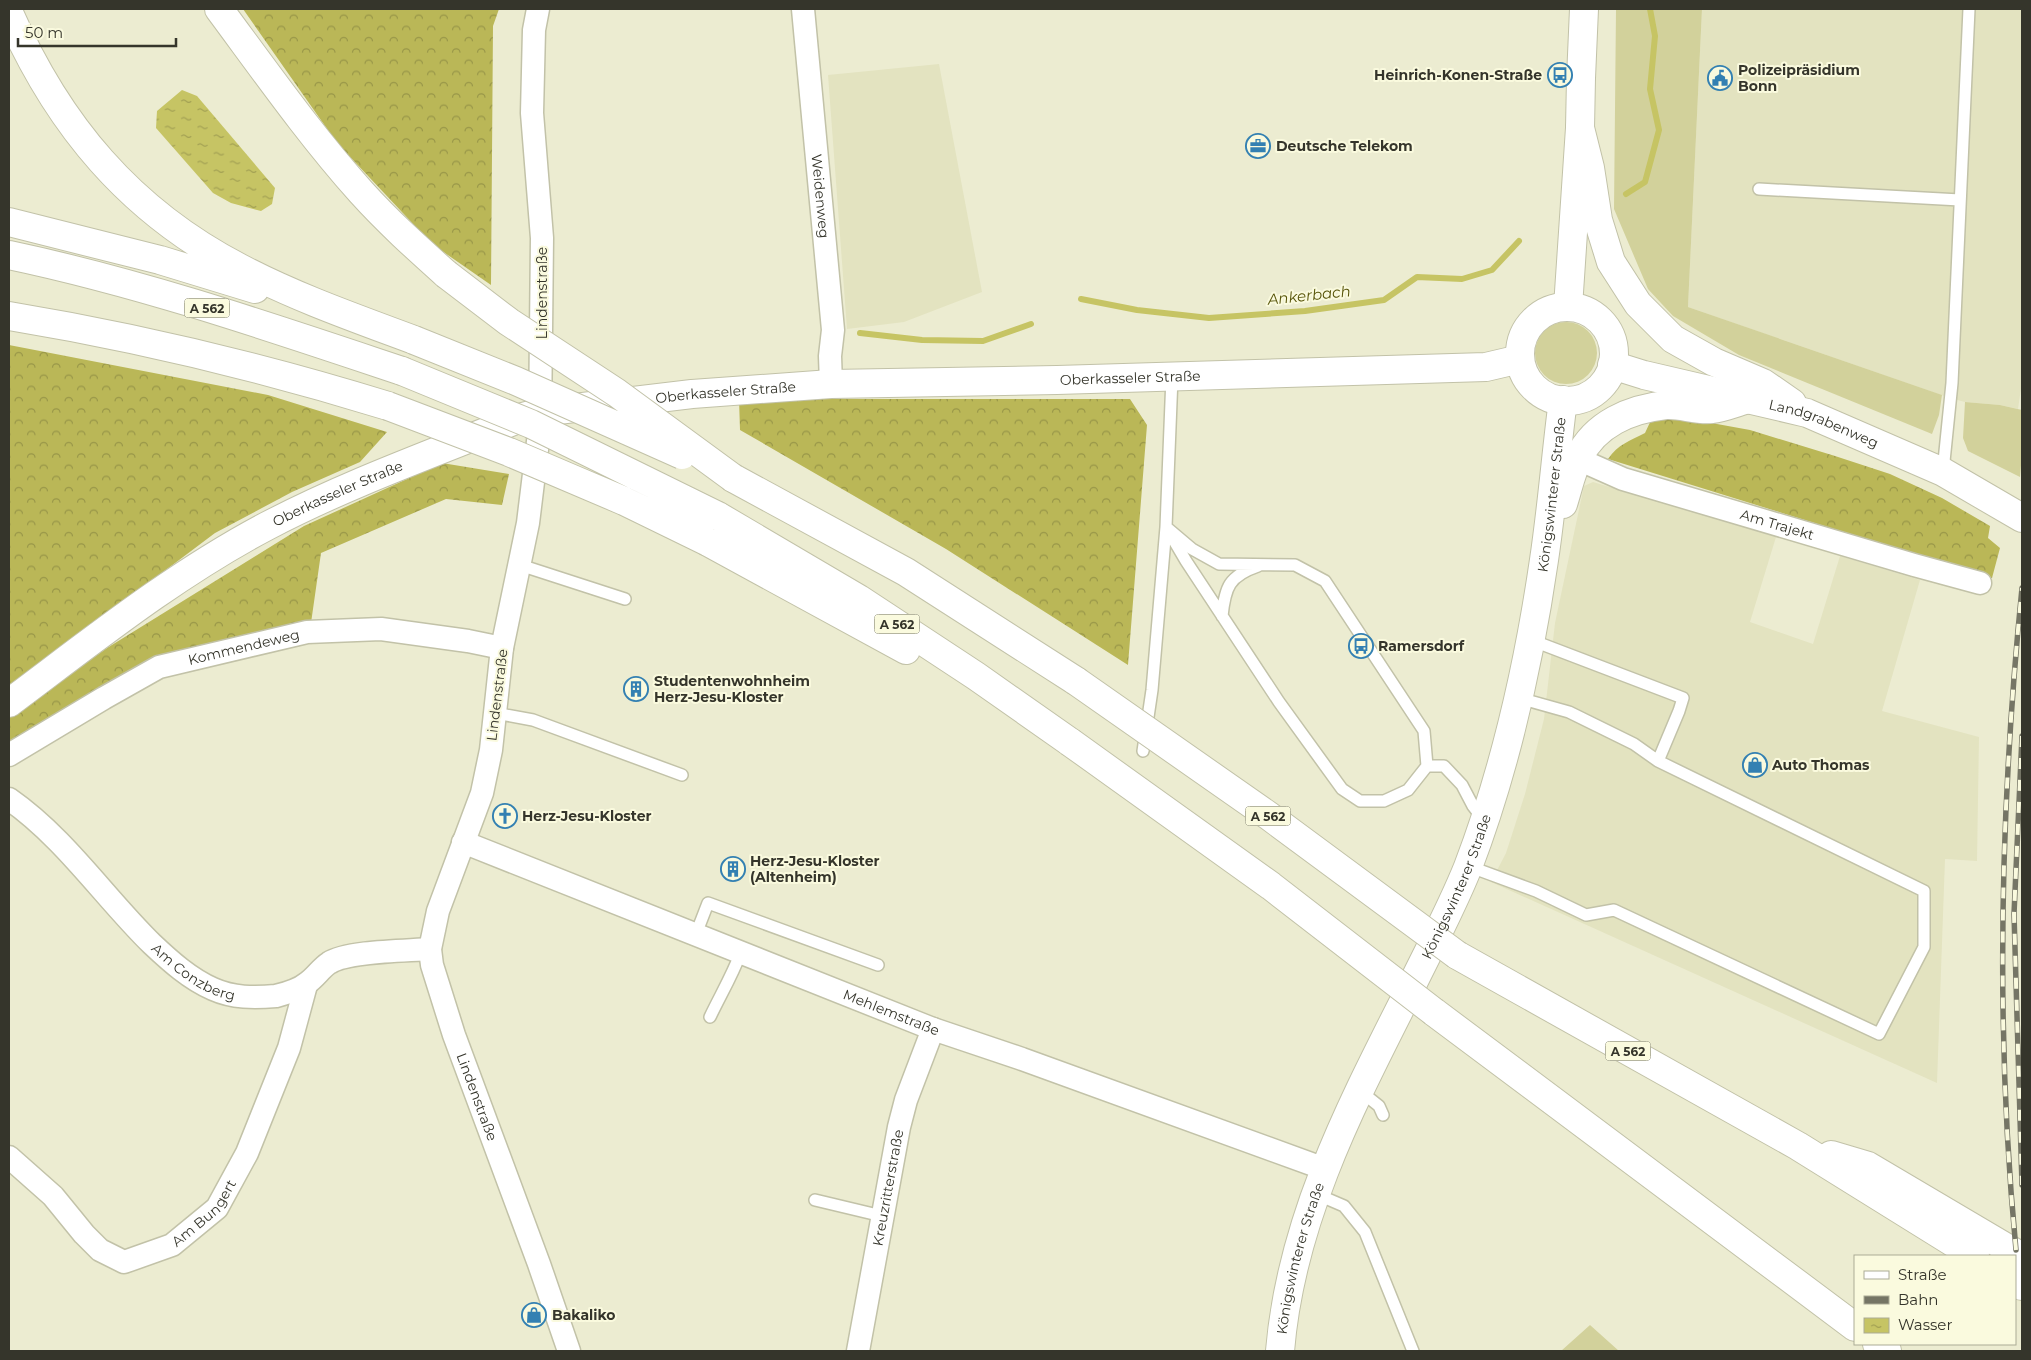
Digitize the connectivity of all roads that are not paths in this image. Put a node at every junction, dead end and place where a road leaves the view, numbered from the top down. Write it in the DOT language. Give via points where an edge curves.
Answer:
graph roads {
  1 [pos="219,9"];
  2 [pos="538,9"];
  3 [pos="804,9"];
  4 [pos="1584,9"];
  5 [pos="1969,9"];
  6 [pos="9,13"];
  7 [pos="1580,128"];
  8 [pos="1760,189"];
  9 [pos="1960,200"];
  10 [pos="9,222"];
  11 [pos="9,255"];
  12 [pos="1568,307"];
  13 [pos="331,308"];
  14 [pos="9,316"];
  15 [pos="1520,359"];
  16 [pos="1612,365"];
  17 [pos="1172,377"];
  18 [pos="831,384"];
  19 [pos="1750,399"];
  20 [pos="1563,400"];
  21 [pos="541,412"];
  22 [pos="1807,413"];
  23 [pos="1578,459"];
  24 [pos="1943,472"];
  25 [pos="733,478"];
  26 [pos="2022,518"];
  27 [pos="1166,528"];
  28 [pos="1545,558"];
  29 [pos="1266,563"];
  30 [pos="520,565"];
  31 [pos="1980,583"];
  32 [pos="626,599"];
  33 [pos="1222,616"];
  34 [pos="1530,640"];
  35 [pos="502,648"];
  36 [pos="1519,698"];
  37 [pos="9,704"];
  38 [pos="495,713"];
  39 [pos="1070,742"];
  40 [pos="1143,751"];
  41 [pos="9,755"];
  42 [pos="1658,761"];
  43 [pos="1427,766"];
  44 [pos="682,775"];
  45 [pos="9,799"];
  46 [pos="1484,820"];
  47 [pos="463,842"];
  48 [pos="1468,866"];
  49 [pos="696,934"];
  50 [pos="430,949"];
  51 [pos="741,952"];
  52 [pos="878,965"];
  53 [pos="306,985"];
  54 [pos="710,1017"];
  55 [pos="933,1028"];
  56 [pos="1359,1090"];
  57 [pos="1383,1115"];
  58 [pos="1798,1146"];
  59 [pos="9,1157"];
  60 [pos="1325,1169"];
  61 [pos="1316,1194"];
  62 [pos="815,1200"];
  63 [pos="882,1216"];
  64 [pos="1973,1255"];
  65 [pos="2022,1257"];
  66 [pos="1854,1326"];
  67 [pos="569,1351"];
  68 [pos="858,1351"];
  69 [pos="1280,1351"];
  70 [pos="1413,1351"];
  1 -- 25 [label="main road, bridge" via="292,107 361,192 402,235 446,274 509,322 617,393"];
  2 -- 21 [label="street, Lindenstraße" via="534,30 532,113 542,238"];
  3 -- 18 [label="street, Weidenweg" via="833,330"];
  4 -- 7 [label="main road"];
  5 -- 9 [label="lane"];
  6 -- 13 [label="main road" via="45,87 69,122 99,159 145,205 174,228 239,268"];
  7 -- 12 [label="main road"];
  7 -- 22 [label="main road" via="1598,220 1611,262 1638,304 1673,339 1714,362 1762,382"];
  8 -- 9 [label="lane"];
  9 -- 24 [label="lane" via="1952,383"];
  10 -- 13 [label="main road"];
  11 -- 39 [label="main road, A 562, bridge" via="148,290 402,371 531,424 718,516 859,599"];
  12 -- 15 [label="main road" via="1536,318 1523,336"];
  12 -- 16 [label="main road" via="1591,314 1604,326 1612,342"];
  13 -- 25 [label="main road, A 562, bridge" via="525,385"];
  14 -- 39 [label="main road, bridge" via="90,330 325,387 388,406 518,456 624,501 708,542"];
  15 -- 17 [label="main road, Oberkasseler Straße" via="1486,367"];
  15 -- 20 [label="main road" via="1534,387 1547,396"];
  16 -- 19 [label="main road, Landgrabenweg"];
  16 -- 20 [label="main road" via="1608,376 1594,392 1574,400"];
  17 -- 18 [label="main road, Oberkasseler Straße"];
  17 -- 27 [label="lane"];
  18 -- 21 [label="main road, Oberkasseler Straße" via="692,394"];
  19 -- 22 [label="main road, Landgrabenweg"];
  19 -- 23 [label="main road" via="1711,410 1668,405 1640,410 1612,420 1594,435"];
  20 -- 28 [label="main road, Königswinterer Straße"];
  21 -- 30 [label="street, Lindenstraße"];
  21 -- 37 [label="main road, Oberkasseler Straße" via="328,496 265,527 198,566 133,610"];
  22 -- 24 [label="main road, Landgrabenweg"];
  23 -- 28 [label="main road"];
  23 -- 31 [label="street, Am Trajekt" via="1623,479"];
  24 -- 26 [label="main road, Landgrabenweg"];
  25 -- 58 [label="main road, A 562, bridge" via="906,572 1076,681 1268,816 1457,956"];
  27 -- 29 [label="lane" via="1192,549 1219,564"];
  27 -- 33 [label="lane"];
  27 -- 40 [label="lane" via="1152,690"];
  28 -- 34 [label="main road, Königswinterer Straße"];
  29 -- 33 [label="lane" via="1245,571 1232,581 1224,594"];
  29 -- 43 [label="lane" via="1295,565 1325,581 1424,731"];
  30 -- 32 [label="lane"];
  30 -- 35 [label="street, Lindenstraße"];
  33 -- 43 [label="lane" via="1342,789 1360,801 1384,801 1408,790"];
  34 -- 36 [label="main road, Königswinterer Straße"];
  34 -- 42 [label="lane" via="1683,698"];
  35 -- 38 [label="street, Lindenstraße"];
  35 -- 41 [label="street, Kommendeweg" via="381,629 307,632 159,667"];
  36 -- 42 [label="lane" via="1569,712 1634,744"];
  36 -- 46 [label="main road, Königswinterer Straße" via="1499,779"];
  38 -- 44 [label="lane" via="533,720"];
  38 -- 47 [label="street, Lindenstraße" via="482,793"];
  39 -- 66 [label="main road, A 562, bridge" via="1271,886"];
  42 -- 48 [label="lane" via="1924,891 1924,947 1879,1034 1614,910 1586,915 1536,891"];
  43 -- 46 [label="lane" via="1444,766 1462,785"];
  45 -- 53 [label="street, Am Conzberg" via="70,854 134,926 192,977 213,989 244,998 278,995"];
  46 -- 48 [label="main road, Königswinterer Straße"];
  47 -- 49 [label="street, Mehlemstraße"];
  47 -- 50 [label="street, Lindenstraße" via="438,911"];
  48 -- 56 [label="main road, Königswinterer Straße"];
  49 -- 51 [label="street, Mehlemstraße"];
  49 -- 52 [label="lane" via="708,903"];
  50 -- 53 [label="street, Am Conzberg" via="355,955 329,962"];
  50 -- 67 [label="street, Lindenstraße" via="454,1035"];
  51 -- 54 [label="lane" via="733,975"];
  51 -- 55 [label="street, Mehlemstraße"];
  53 -- 59 [label="street, Am Bungert" via="289,1048 247,1153 218,1208 172,1245 124,1262 110,1256 84,1234 53,1196"];
  55 -- 60 [label="street, Mehlemstraße"];
  55 -- 63 [label="street, Kreuzritterstraße" via="906,1100"];
  56 -- 57 [label="lane" via="1379,1106"];
  56 -- 60 [label="main road, Königswinterer Straße"];
  58 -- 64 [label="main road, A 562"];
  58 -- 65 [label="main road" via="1868,1166"];
  60 -- 61 [label="main road, Königswinterer Straße"];
  61 -- 69 [label="main road, Königswinterer Straße" via="1289,1280"];
  61 -- 70 [label="lane" via="1344,1206 1365,1232"];
  62 -- 63 [label="lane"];
  63 -- 68 [label="street, Kreuzritterstraße"];
}
